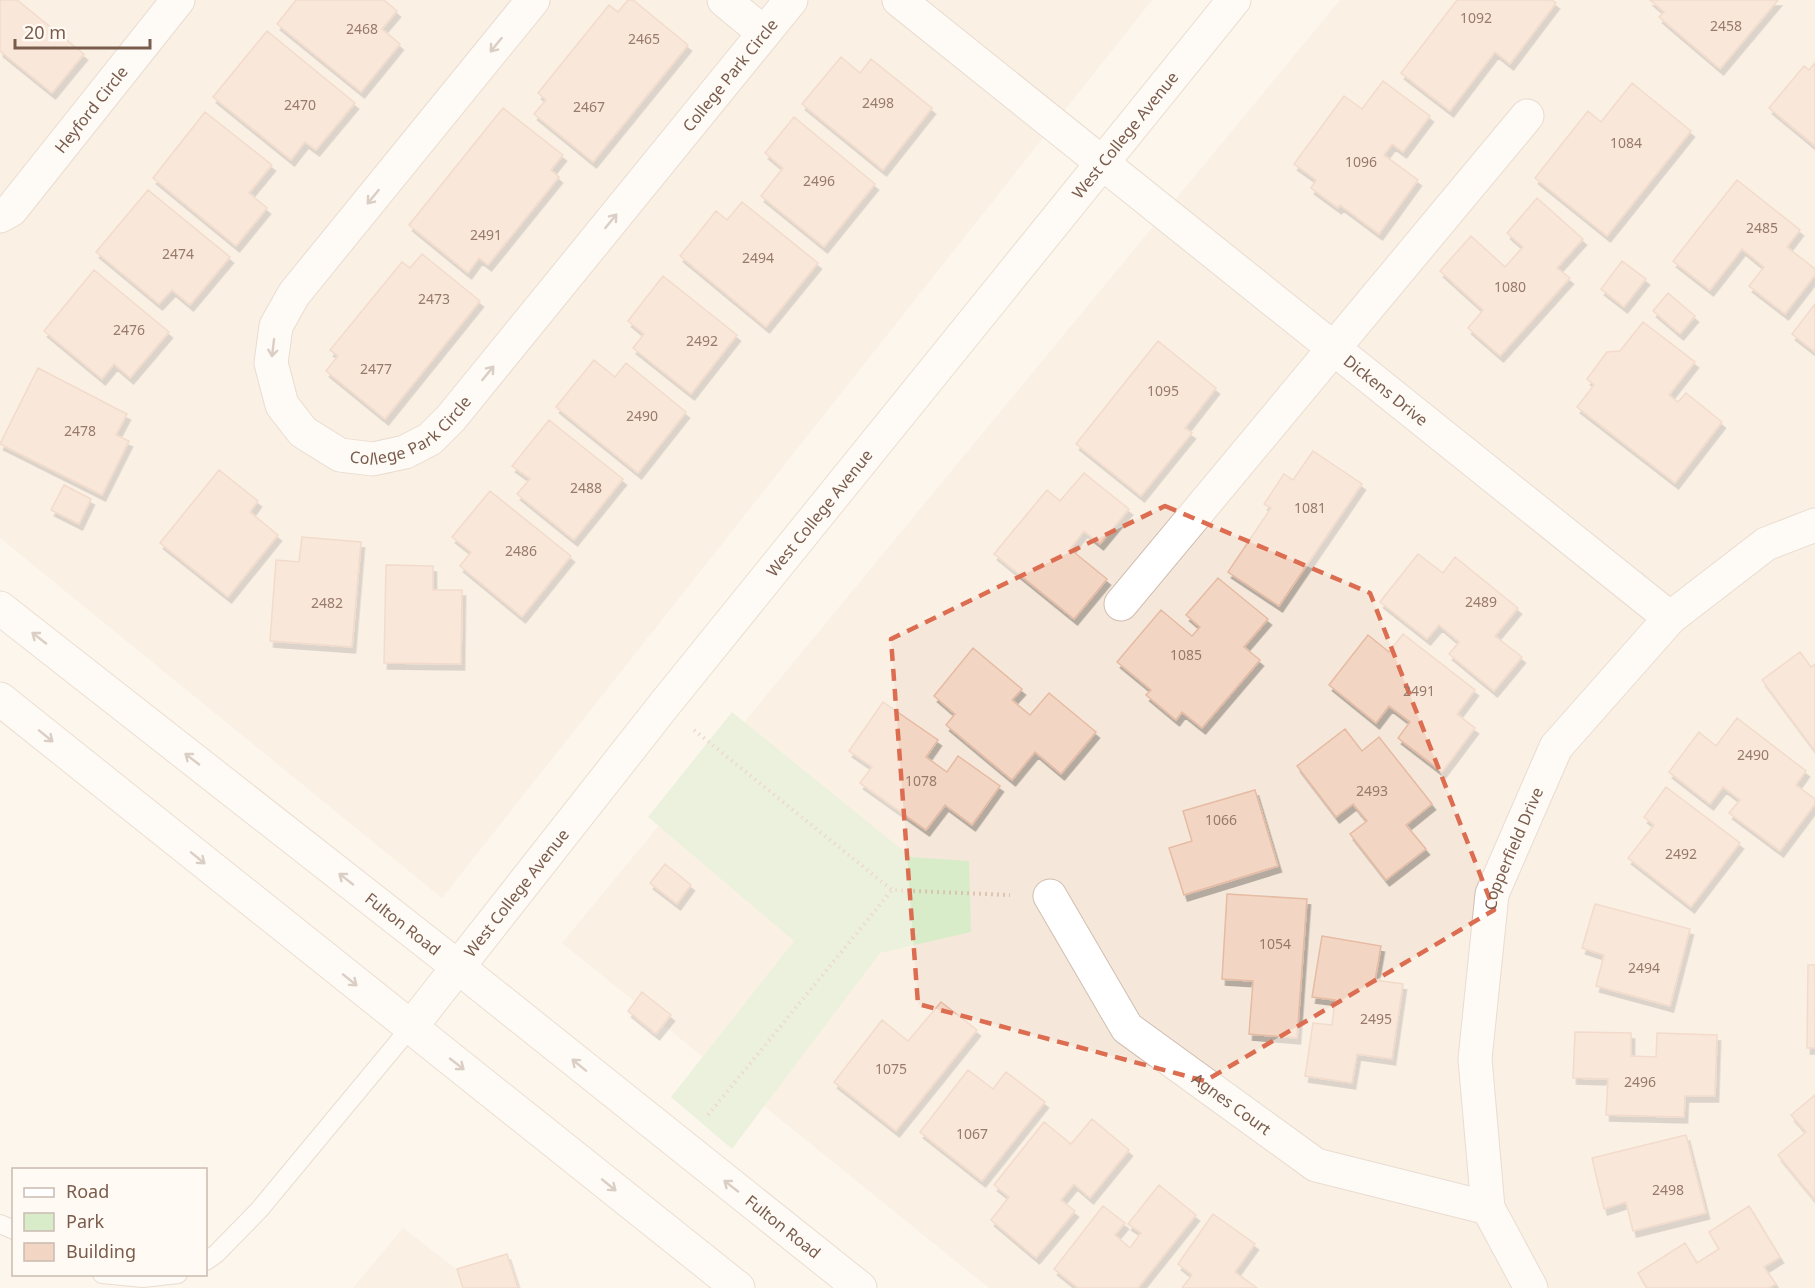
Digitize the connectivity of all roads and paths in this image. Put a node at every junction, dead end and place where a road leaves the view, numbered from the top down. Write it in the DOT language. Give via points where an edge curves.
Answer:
graph roads {
  1 [pos="178,0"];
  2 [pos="533,0"];
  3 [pos="724,0"];
  4 [pos="790,0"];
  5 [pos="899,0"];
  6 [pos="1234,0"];
  7 [pos="764,33"];
  8 [pos="1527,116"];
  9 [pos="1102,163"];
  10 [pos="0,216"];
  11 [pos="1334,349"];
  12 [pos="1815,525"];
  13 [pos="1121,604"];
  14 [pos="0,608"];
  15 [pos="1670,618"];
  16 [pos="0,699"];
  17 [pos="664,705"];
  18 [pos="892,890"];
  19 [pos="1050,896"];
  20 [pos="458,967"];
  21 [pos="410,1028"];
  22 [pos="682,1147"];
  23 [pos="1488,1208"];
  24 [pos="207,1260"];
  25 [pos="102,1276"];
  26 [pos="116,1276"];
  27 [pos="166,1276"];
  28 [pos="93,1288"];
  29 [pos="738,1288"];
  30 [pos="860,1288"];
  31 [pos="1531,1288"];
  1 -- 10 [label="street, Heyford Circle" via="10,210"];
  2 -- 7 [label="street, College Park Circle, one-way" via="294,294 276,326 272,363 282,405 303,432 340,454 373,459 405,452 430,439"];
  3 -- 7 [label="street"];
  4 -- 7 [label="street, College Park Circle"];
  5 -- 9 [label="street"];
  6 -- 9 [label="street, West College Avenue"];
  8 -- 11 [label="street"];
  9 -- 11 [label="street, Dickens Drive"];
  9 -- 17 [label="street, West College Avenue"];
  11 -- 13 [label="street"];
  11 -- 15 [label="street, Dickens Drive"];
  12 -- 15 [label="street, Copperfield Drive" via="1766,544"];
  20 -- 14 [label="street, Fulton Road, one-way"];
  15 -- 23 [label="street, Copperfield Drive" via="1556,747 1492,894 1475,1059"];
  16 -- 21 [label="street, one-way"];
  17 -- 18 [label="path"];
  17 -- 20 [label="street, West College Avenue"];
  18 -- 19 [label="path"];
  18 -- 22 [label="path"];
  19 -- 23 [label="street, Agnes Court" via="1127,1028 1316,1165"];
  20 -- 21 [label="street, West College Avenue"];
  22 -- 20 [label="street, Fulton Road, one-way"];
  21 -- 24 [label="lane" via="259,1210"];
  21 -- 29 [label="street, one-way"];
  30 -- 22 [label="street, Fulton Road, one-way"];
  23 -- 31 [label="street, Copperfield Drive"];
  25 -- 28 [label="lane"];
  26 -- 27 [label="lane"];
}
